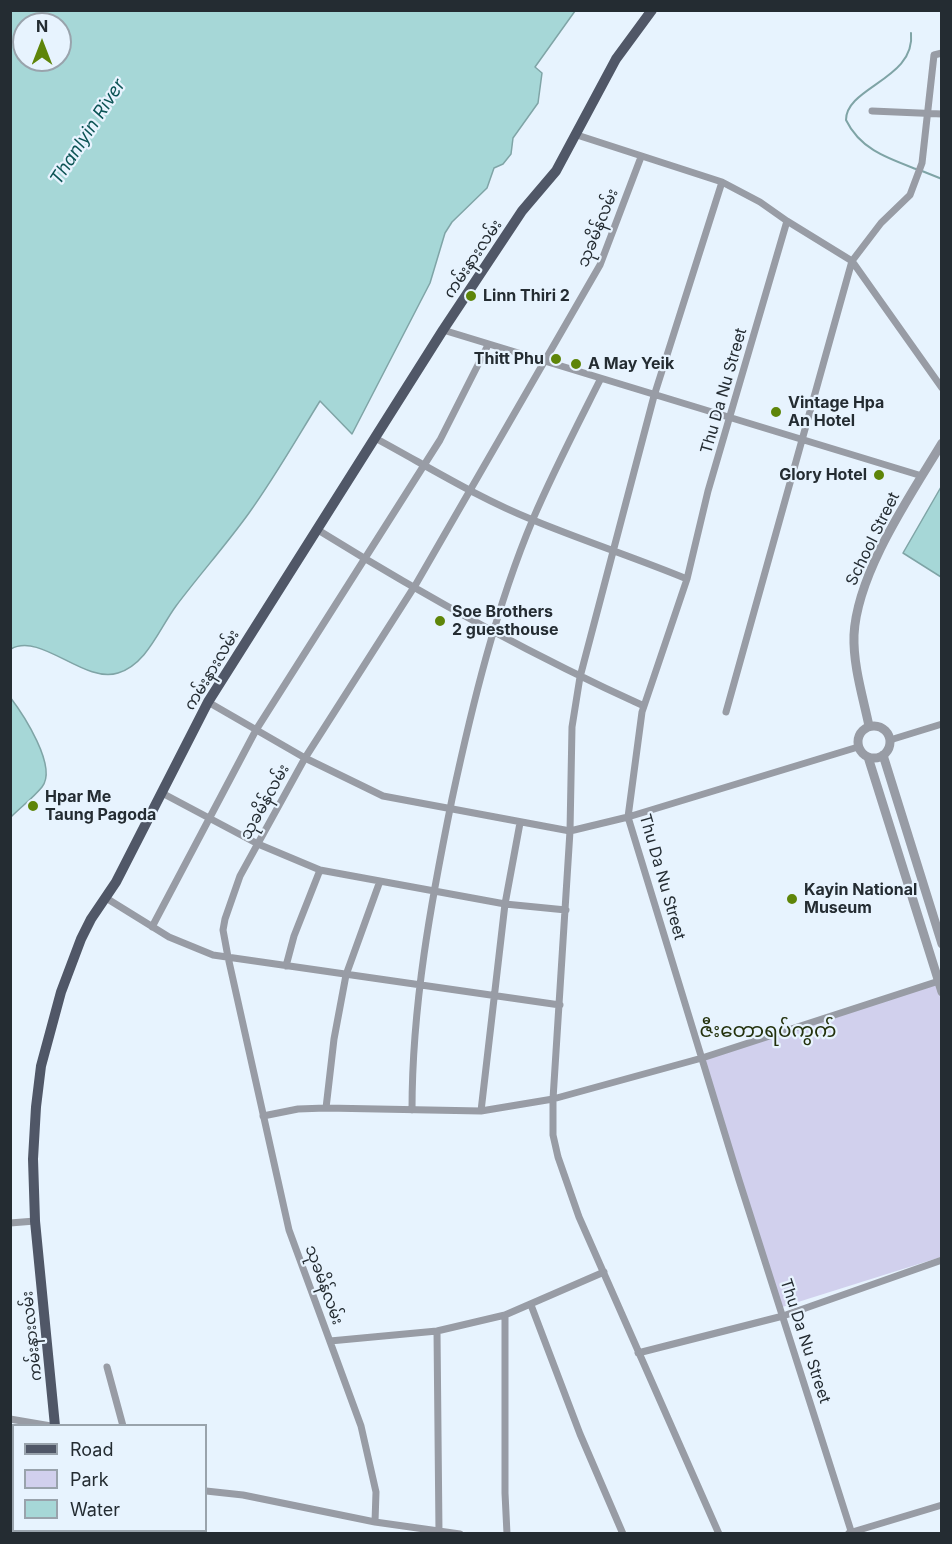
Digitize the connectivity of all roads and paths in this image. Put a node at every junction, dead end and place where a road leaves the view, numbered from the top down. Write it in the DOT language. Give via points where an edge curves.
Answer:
graph roads {
  1 [pos="652,10"];
  2 [pos="942,53"];
  3 [pos="872,111"];
  4 [pos="929,113"];
  5 [pos="942,114"];
  6 [pos="577,135"];
  7 [pos="641,157"];
  8 [pos="722,182"];
  9 [pos="787,221"];
  10 [pos="852,261"];
  11 [pos="442,330"];
  12 [pos="488,345"];
  13 [pos="544,363"];
  14 [pos="600,380"];
  15 [pos="942,388"];
  16 [pos="654,396"];
  17 [pos="730,417"];
  18 [pos="375,438"];
  19 [pos="801,439"];
  20 [pos="942,443"];
  21 [pos="424,465"];
  22 [pos="922,476"];
  23 [pos="470,490"];
  24 [pos="532,520"];
  25 [pos="318,530"];
  26 [pos="614,549"];
  27 [pos="365,560"];
  28 [pos="687,579"];
  29 [pos="412,589"];
  30 [pos="494,631"];
  31 [pos="580,677"];
  32 [pos="208,702"];
  33 [pos="644,706"];
  34 [pos="726,712"];
  35 [pos="942,724"];
  36 [pos="869,726"];
  37 [pos="256,730"];
  38 [pos="890,740"];
  39 [pos="858,747"];
  40 [pos="883,755"];
  41 [pos="868,757"];
  42 [pos="305,758"];
  43 [pos="162,793"];
  44 [pos="450,811"];
  45 [pos="628,817"];
  46 [pos="209,818"];
  47 [pos="520,823"];
  48 [pos="570,831"];
  49 [pos="258,844"];
  50 [pos="915,860"];
  51 [pos="902,863"];
  52 [pos="320,870"];
  53 [pos="380,881"];
  54 [pos="434,891"];
  55 [pos="106,898"];
  56 [pos="505,903"];
  57 [pos="566,910"];
  58 [pos="152,927"];
  59 [pos="942,944"];
  60 [pos="228,957"];
  61 [pos="286,966"];
  62 [pos="346,975"];
  63 [pos="940,980"];
  64 [pos="419,987"];
  65 [pos="942,992"];
  66 [pos="494,997"];
  67 [pos="560,1005"];
  68 [pos="702,1058"];
  69 [pos="553,1099"];
  70 [pos="326,1108"];
  71 [pos="412,1110"];
  72 [pos="481,1111"];
  73 [pos="263,1116"];
  74 [pos="35,1221"];
  75 [pos="10,1223"];
  76 [pos="942,1260"];
  77 [pos="604,1272"];
  78 [pos="531,1305"];
  79 [pos="505,1316"];
  80 [pos="783,1316"];
  81 [pos="437,1331"];
  82 [pos="330,1341"];
  83 [pos="638,1353"];
  84 [pos="106,1366"];
  85 [pos="10,1419"];
  86 [pos="46,1424"];
  87 [pos="53,1424"];
  88 [pos="123,1424"];
  89 [pos="207,1491"];
  90 [pos="942,1504"];
  91 [pos="375,1522"];
  92 [pos="439,1532"];
  93 [pos="460,1533"];
  94 [pos="507,1533"];
  95 [pos="623,1533"];
  96 [pos="719,1533"];
  97 [pos="851,1533"];
  1 -- 6 [label="main road, ကမ်းနားလမ်း" via="616,59"];
  2 -- 4 [label="street" via="934,55"];
  3 -- 4 [label="street"];
  4 -- 5 [label="street"];
  4 -- 10 [label="street" via="922,163 910,195 881,223"];
  6 -- 7 [label="street"];
  6 -- 11 [label="main road, ကမ်းနားလမ်း" via="556,171 522,212"];
  7 -- 8 [label="street"];
  7 -- 13 [label="street, သုခမိန်လမ်း" via="600,265"];
  8 -- 9 [label="street" via="760,201"];
  8 -- 16 [label="street"];
  9 -- 10 [label="street"];
  9 -- 17 [label="street, Thu Da Nu Street"];
  10 -- 15 [label="street"];
  10 -- 19 [label="street"];
  11 -- 12 [label="street"];
  11 -- 18 [label="main road, ကမ်းနားလမ်း"];
  12 -- 13 [label="street"];
  12 -- 21 [label="street"];
  13 -- 14 [label="street"];
  13 -- 23 [label="street, သုခမိန်လမ်း"];
  14 -- 16 [label="street"];
  14 -- 24 [label="street"];
  16 -- 17 [label="street"];
  16 -- 26 [label="street"];
  17 -- 19 [label="street"];
  17 -- 28 [label="street, Thu Da Nu Street"];
  18 -- 21 [label="street"];
  18 -- 25 [label="main road, ကမ်းနားလမ်း"];
  19 -- 22 [label="street"];
  19 -- 34 [label="street"];
  20 -- 22 [label="street, School Street"];
  21 -- 23 [label="street"];
  21 -- 27 [label="street"];
  22 -- 36 [label="street, School Street" via="866,581 856,616 855,656"];
  23 -- 24 [label="street"];
  23 -- 29 [label="street, သုခမိန်လမ်း"];
  24 -- 26 [label="street"];
  24 -- 30 [label="street"];
  25 -- 27 [label="street"];
  25 -- 32 [label="main road, ကမ်းနားလမ်း"];
  26 -- 28 [label="street"];
  26 -- 31 [label="street"];
  27 -- 29 [label="street"];
  27 -- 37 [label="street"];
  28 -- 33 [label="street, Thu Da Nu Street"];
  29 -- 30 [label="street"];
  29 -- 42 [label="street, သုခမိန်လမ်း"];
  30 -- 31 [label="street"];
  30 -- 44 [label="street" via="470,715"];
  31 -- 33 [label="street"];
  31 -- 48 [label="street" via="572,727"];
  32 -- 37 [label="street"];
  32 -- 43 [label="main road, ကမ်းနားလမ်း"];
  33 -- 45 [label="street, Thu Da Nu Street"];
  35 -- 38 [label="street"];
  36 -- 38 [label="street" via="885,730"];
  36 -- 39 [label="street" via="860,732"];
  37 -- 42 [label="street"];
  37 -- 46 [label="street"];
  38 -- 40 [label="street"];
  39 -- 41 [label="street"];
  39 -- 45 [label="street"];
  40 -- 41 [label="street"];
  40 -- 50 [label="street"];
  41 -- 51 [label="street"];
  42 -- 44 [label="street" via="383,796"];
  42 -- 49 [label="street, သုခမိန်လမ်း"];
  43 -- 46 [label="street"];
  43 -- 55 [label="main road, ကမ်းနားလမ်း"];
  44 -- 47 [label="street"];
  44 -- 54 [label="street"];
  45 -- 48 [label="street"];
  45 -- 68 [label="street, Thu Da Nu Street"];
  46 -- 49 [label="street"];
  46 -- 58 [label="street"];
  47 -- 48 [label="street"];
  47 -- 56 [label="street"];
  48 -- 57 [label="street"];
  49 -- 52 [label="street"];
  49 -- 60 [label="street, သုခမိန်လမ်း" via="228,905 224,930"];
  50 -- 51 [label="street"];
  50 -- 59 [label="street"];
  51 -- 63 [label="street"];
  52 -- 53 [label="street"];
  52 -- 61 [label="street"];
  53 -- 54 [label="street"];
  53 -- 62 [label="street"];
  54 -- 56 [label="street"];
  54 -- 64 [label="street"];
  55 -- 58 [label="street"];
  55 -- 74 [label="main road, ကမ်းနားလမ်း" via="91,919 61,992 38,1080 33,1158"];
  56 -- 57 [label="street"];
  56 -- 66 [label="street"];
  57 -- 67 [label="street"];
  58 -- 60 [label="street" via="197,950"];
  60 -- 61 [label="street"];
  60 -- 73 [label="street, သုခမိန်လမ်း"];
  61 -- 62 [label="street"];
  62 -- 64 [label="street"];
  62 -- 70 [label="street"];
  63 -- 65 [label="street"];
  63 -- 68 [label="street"];
  64 -- 66 [label="street"];
  64 -- 71 [label="street" via="412,1049"];
  66 -- 67 [label="street"];
  66 -- 72 [label="street"];
  67 -- 69 [label="street"];
  68 -- 69 [label="street"];
  68 -- 80 [label="street, Thu Da Nu Street"];
  69 -- 72 [label="street"];
  69 -- 77 [label="street" via="553,1135 558,1157"];
  70 -- 71 [label="street"];
  70 -- 73 [label="street"];
  71 -- 72 [label="street"];
  73 -- 82 [label="street, သုခမိန်လမ်း" via="289,1230"];
  74 -- 75 [label="street"];
  74 -- 87 [label="main road, ကမ်းနားလမ်း"];
  76 -- 80 [label="street"];
  77 -- 78 [label="street"];
  77 -- 83 [label="street"];
  78 -- 79 [label="street"];
  78 -- 95 [label="street"];
  79 -- 81 [label="street"];
  79 -- 94 [label="street"];
  80 -- 83 [label="street"];
  80 -- 97 [label="street, Thu Da Nu Street"];
  81 -- 82 [label="street"];
  81 -- 92 [label="street"];
  82 -- 91 [label="street, သုခမိန်လမ်း" via="361,1426 376,1492"];
  83 -- 96 [label="street"];
  84 -- 88 [label="street"];
  85 -- 86 [label="street"];
  89 -- 91 [label="street"];
  90 -- 97 [label="street"];
  91 -- 92 [label="street"];
  92 -- 93 [label="street"];
}
